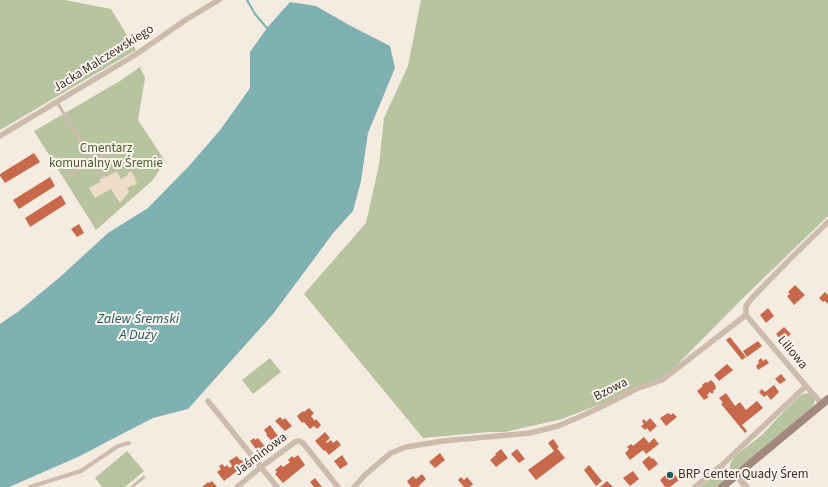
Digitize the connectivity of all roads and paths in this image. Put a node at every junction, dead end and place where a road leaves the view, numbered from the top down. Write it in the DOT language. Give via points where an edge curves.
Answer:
graph roads {
  1 [pos="219,0"];
  2 [pos="57,102"];
  3 [pos="0,136"];
  4 [pos="121,145"];
  5 [pos="93,161"];
  6 [pos="68,176"];
  7 [pos="102,178"];
  8 [pos="828,222"];
  9 [pos="746,315"];
  10 [pos="806,386"];
  11 [pos="208,401"];
  12 [pos="825,402"];
  13 [pos="129,443"];
  14 [pos="722,464"];
  15 [pos="261,467"];
  16 [pos="735,476"];
  17 [pos="144,477"];
  18 [pos="30,487"];
  19 [pos="132,487"];
  20 [pos="237,487"];
  21 [pos="277,487"];
  22 [pos="338,487"];
  23 [pos="354,487"];
  24 [pos="695,487"];
  25 [pos="722,487"];
  26 [pos="746,487"];
  1 -- 2 [label="street, Jacka Malczewskiego"];
  2 -- 3 [label="street, Jacka Malczewskiego"];
  2 -- 5 [label="lane"];
  4 -- 5 [label="lane"];
  5 -- 6 [label="lane"];
  5 -- 7 [label="lane"];
  8 -- 9 [label="street" via="752,298 746,306"];
  9 -- 10 [label="street, Liliowa"];
  9 -- 23 [label="street, Bzowa" via="662,380 636,389 584,415 558,426 530,433 406,447 380,462"];
  10 -- 12 [label="street, Liliowa"];
  10 -- 14 [label="street"];
  11 -- 15 [label="street"];
  12 -- 16 [label="main road"];
  13 -- 18 [label="street" via="118,446 81,471"];
  14 -- 16 [label="lane"];
  14 -- 24 [label="street"];
  15 -- 20 [label="street, Jaśminowa"];
  15 -- 21 [label="street"];
  15 -- 22 [label="street, Jaśminowa" via="299,441"];
  16 -- 25 [label="main road"];
  16 -- 26 [label="street"];
  17 -- 19 [label="lane"];
}
